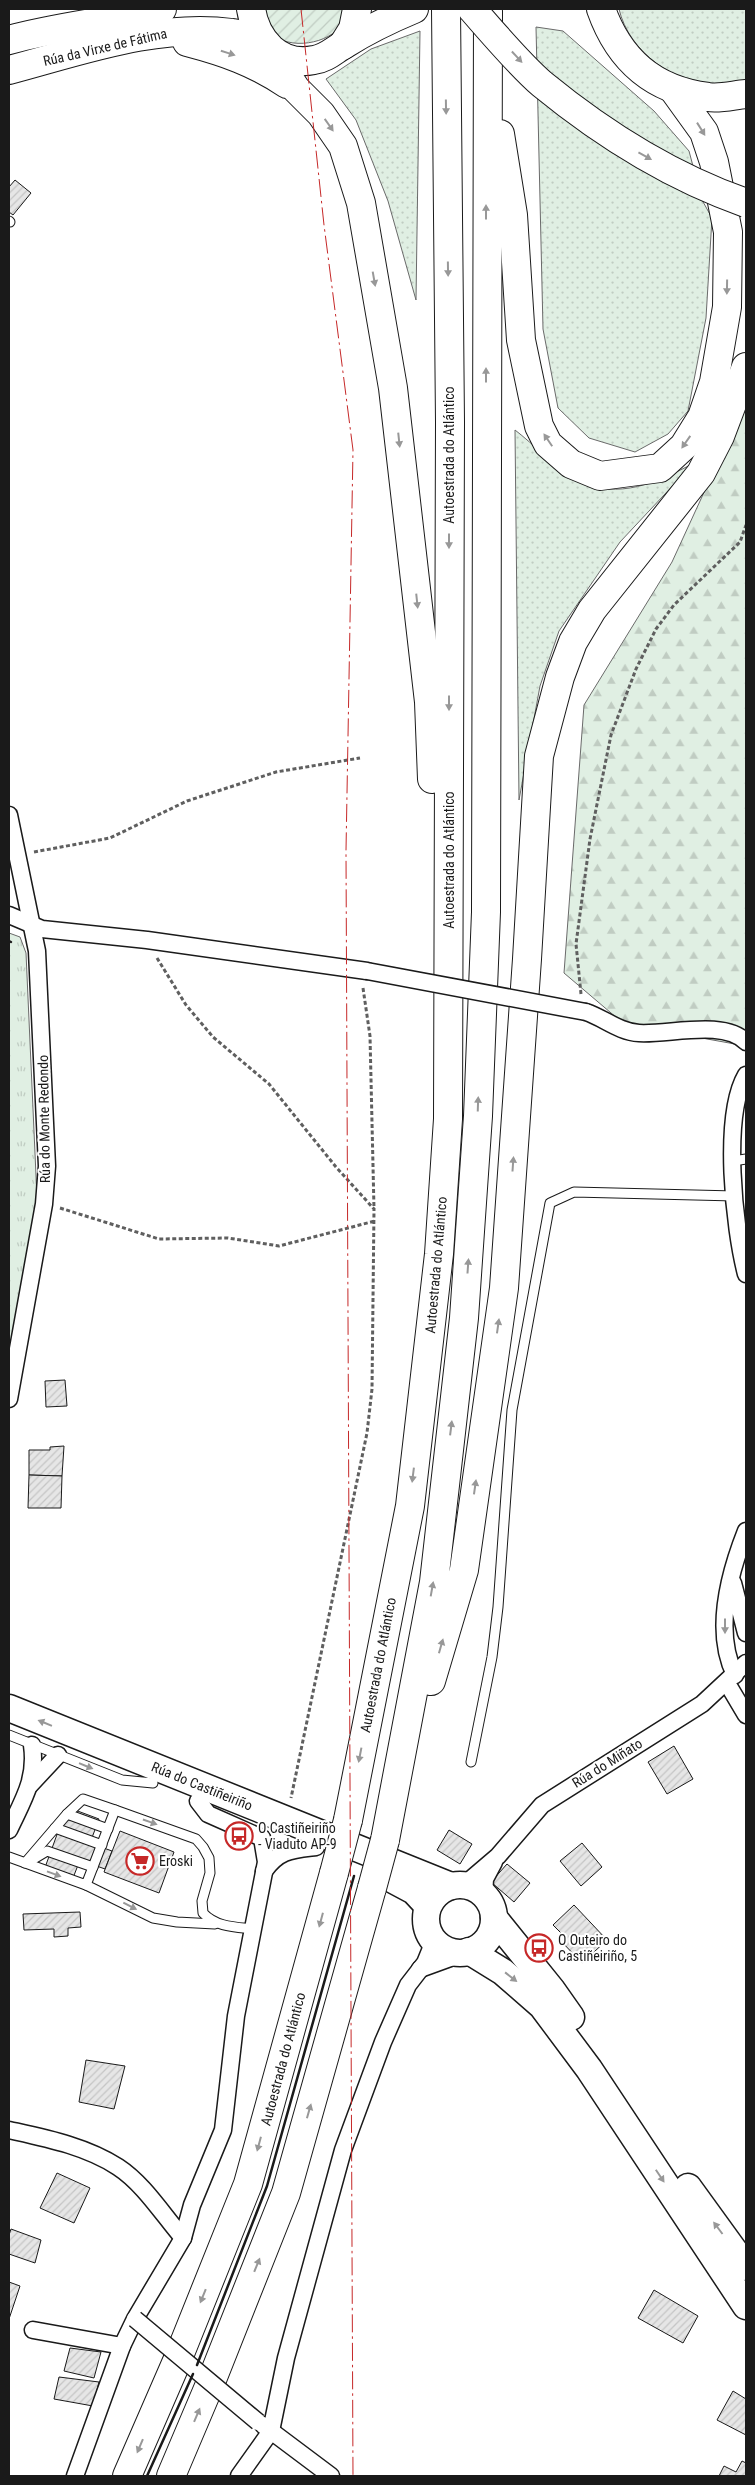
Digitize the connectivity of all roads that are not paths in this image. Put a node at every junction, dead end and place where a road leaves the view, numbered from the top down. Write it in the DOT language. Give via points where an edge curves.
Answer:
graph roads {
  1 [pos="100,9"];
  2 [pos="162,9"];
  3 [pos="251,9"];
  4 [pos="357,9"];
  5 [pos="414,9"];
  6 [pos="446,9"];
  7 [pos="472,9"];
  8 [pos="488,9"];
  9 [pos="581,9"];
  10 [pos="605,20"];
  11 [pos="40,31"];
  12 [pos="128,39"];
  13 [pos="9,40"];
  14 [pos="265,44"];
  15 [pos="343,45"];
  16 [pos="487,57"];
  17 [pos="9,70"];
  18 [pos="296,89"];
  19 [pos="672,89"];
  20 [pos="746,94"];
  21 [pos="746,203"];
  22 [pos="746,367"];
  23 [pos="9,815"];
  24 [pos="9,915"];
  25 [pos="32,927"];
  26 [pos="746,1042"];
  27 [pos="746,1075"];
  28 [pos="740,1160"];
  29 [pos="735,1196"];
  30 [pos="746,1274"];
  31 [pos="423,1392"];
  32 [pos="9,1399"];
  33 [pos="746,1531"];
  34 [pos="732,1578"];
  35 [pos="742,1607"];
  36 [pos="746,1633"];
  37 [pos="736,1674"];
  38 [pos="9,1708"];
  39 [pos="746,1716"];
  40 [pos="9,1727"];
  41 [pos="9,1735"];
  42 [pos="32,1745"];
  43 [pos="58,1755"];
  44 [pos="470,1762"];
  45 [pos="153,1783"];
  46 [pos="30,1785"];
  47 [pos="198,1801"];
  48 [pos="115,1810"];
  49 [pos="67,1814"];
  50 [pos="55,1828"];
  51 [pos="108,1829"];
  52 [pos="9,1830"];
  53 [pos="386,1833"];
  54 [pos="262,1838"];
  55 [pos="102,1845"];
  56 [pos="308,1848"];
  57 [pos="9,1857"];
  58 [pos="25,1863"];
  59 [pos="93,1867"];
  60 [pos="264,1872"];
  61 [pos="86,1885"];
  62 [pos="473,1896"];
  63 [pos="428,1906"];
  64 [pos="220,1925"];
  65 [pos="253,1929"];
  66 [pos="434,1941"];
  67 [pos="467,1952"];
  68 [pos="420,1969"];
  69 [pos="9,2130"];
  70 [pos="183,2238"];
  71 [pos="710,2251"];
  72 [pos="743,2261"];
  73 [pos="746,2290"];
  74 [pos="746,2306"];
  75 [pos="136,2319"];
  76 [pos="33,2330"];
  77 [pos="122,2346"];
  78 [pos="264,2426"];
  79 [pos="75,2476"];
  80 [pos="127,2476"];
  81 [pos="171,2476"];
  82 [pos="239,2476"];
  83 [pos="331,2476"];
  1 -- 11 [label="highway"];
  2 -- 11 [label="highway, Rúa da Virxe de Fátima" via="132,17"];
  3 -- 14 [label="highway" via="253,25"];
  4 -- 15 [label="highway" via="353,29"];
  5 -- 15 [label="highway, Rúa da Virxe de Fátima"];
  6 -- 31 [label="highway, Autoestrada do Atlántico, one-way" via="450,412 448,1118 439,1254"];
  7 -- 21 [label="highway, one-way, bridge" via="541,83 590,120 639,154"];
  8 -- 16 [label="highway"];
  9 -- 10 [label="highway"];
  10 -- 19 [label="highway" via="625,55 646,75"];
  11 -- 13 [label="highway, Rúa da Virxe de Fátima"];
  12 -- 14 [label="highway, Rúa da Virxe de Fátima" via="182,30 233,33"];
  12 -- 17 [label="highway, Rúa da Virxe de Fátima"];
  12 -- 18 [label="highway, one-way" via="183,41 228,53 260,66"];
  14 -- 15 [label="highway, Rúa da Virxe de Fátima" via="282,57 298,61 330,55"];
  14 -- 18 [label="highway"];
  19 -- 16 [label="highway, one-way" via="704,132 714,162 728,232 727,307 714,382 702,417 684,446 660,468 600,476 571,464 548,444 539,426 521,340 513,215"];
  53 -- 16 [label="highway, one-way" via="434,1582 464,1318 478,1116 486,912"];
  18 -- 31 [label="highway, one-way" via="321,114 343,146 361,203 393,388 429,702 436,879 436,1068 426,1252"];
  19 -- 20 [label="highway" via="709,97"];
  53 -- 22 [label="highway, one-way" via="464,1570 504,1288 539,756 572,642 592,610 701,473 720,436"];
  23 -- 25 [label="street, Rúa do Monte Redondo"];
  24 -- 25 [label="street"];
  25 -- 26 [label="street, bridge" via="362,971 586,1012 636,1033 719,1029 741,1036"];
  25 -- 32 [label="street, Rúa do Monte Redondo" via="37,951 47,1166 44,1204"];
  27 -- 28 [label="street" via="734,1114"];
  28 -- 29 [label="street"];
  29 -- 30 [label="street"];
  29 -- 44 [label="lane" via="574,1192 550,1203 512,1410 498,1607 492,1657"];
  31 -- 80 [label="highway, Autoestrada do Atlántico, one-way, bridge" via="410,1506 348,1820 334,1873 248,2184"];
  33 -- 34 [label="street"];
  34 -- 35 [label="street"];
  34 -- 37 [label="street, one-way" via="725,1636 729,1664"];
  35 -- 36 [label="street"];
  37 -- 39 [label="street"];
  37 -- 62 [label="street, Rúa do Miñato" via="702,1704 542,1805 498,1856"];
  62 -- 38 [label="main road, Rúa do Castiñeiriño, one-way"];
  40 -- 45 [label="main road, Rúa do Castiñeiriño"];
  41 -- 42 [label="lane"];
  42 -- 43 [label="lane"];
  42 -- 46 [label="street" via="34,1763"];
  43 -- 45 [label="lane, one-way" via="122,1780"];
  43 -- 46 [label="street"];
  45 -- 47 [label="main road, Rúa do Castiñeiriño"];
  46 -- 52 [label="street"];
  47 -- 54 [label="street" via="208,1814"];
  47 -- 56 [label="main road, Rúa do Castiñeiriño"];
  48 -- 49 [label="lane" via="82,1799"];
  48 -- 51 [label="lane"];
  48 -- 64 [label="lane, one-way" via="196,1839 209,1858 210,1873 202,1901 203,1913"];
  49 -- 50 [label="lane"];
  49 -- 51 [label="lane"];
  50 -- 55 [label="lane"];
  50 -- 58 [label="lane"];
  51 -- 55 [label="lane"];
  81 -- 53 [label="highway, one-way, bridge" via="286,2194"];
  54 -- 56 [label="street"];
  54 -- 60 [label="street" via="266,1862"];
  55 -- 59 [label="lane"];
  56 -- 60 [label="street" via="283,1852"];
  56 -- 63 [label="main road, Rúa do Castiñeiriño" via="402,1883"];
  57 -- 58 [label="lane"];
  58 -- 59 [label="lane" via="48,1851"];
  58 -- 61 [label="lane, one-way"];
  59 -- 61 [label="lane"];
  60 -- 65 [label="street"];
  61 -- 64 [label="lane, one-way" via="153,1918"];
  62 -- 63 [label="main road" via="433,1897"];
  62 -- 67 [label="main road" via="489,1935 478,1948"];
  72 -- 62 [label="main road, one-way" via="552,1990"];
  63 -- 66 [label="main road" via="426,1925"];
  64 -- 65 [label="lane"];
  65 -- 70 [label="street" via="236,2016 223,2130 192,2205"];
  66 -- 67 [label="main road" via="443,1948"];
  66 -- 68 [label="street" via="429,1957"];
  67 -- 68 [label="street"];
  67 -- 71 [label="main road, one-way" via="503,1972 542,2006 589,2068"];
  68 -- 78 [label="street" via="408,1985 383,2042 343,2150"];
  69 -- 70 [label="street" via="86,2151 119,2167 141,2187"];
  70 -- 75 [label="street"];
  71 -- 73 [label="street"];
  71 -- 74 [label="main road"];
  75 -- 77 [label="street"];
  75 -- 78 [label="street, bridge"];
  76 -- 77 [label="street"];
  77 -- 79 [label="street"];
  78 -- 82 [label="street"];
  78 -- 83 [label="street"];
}
